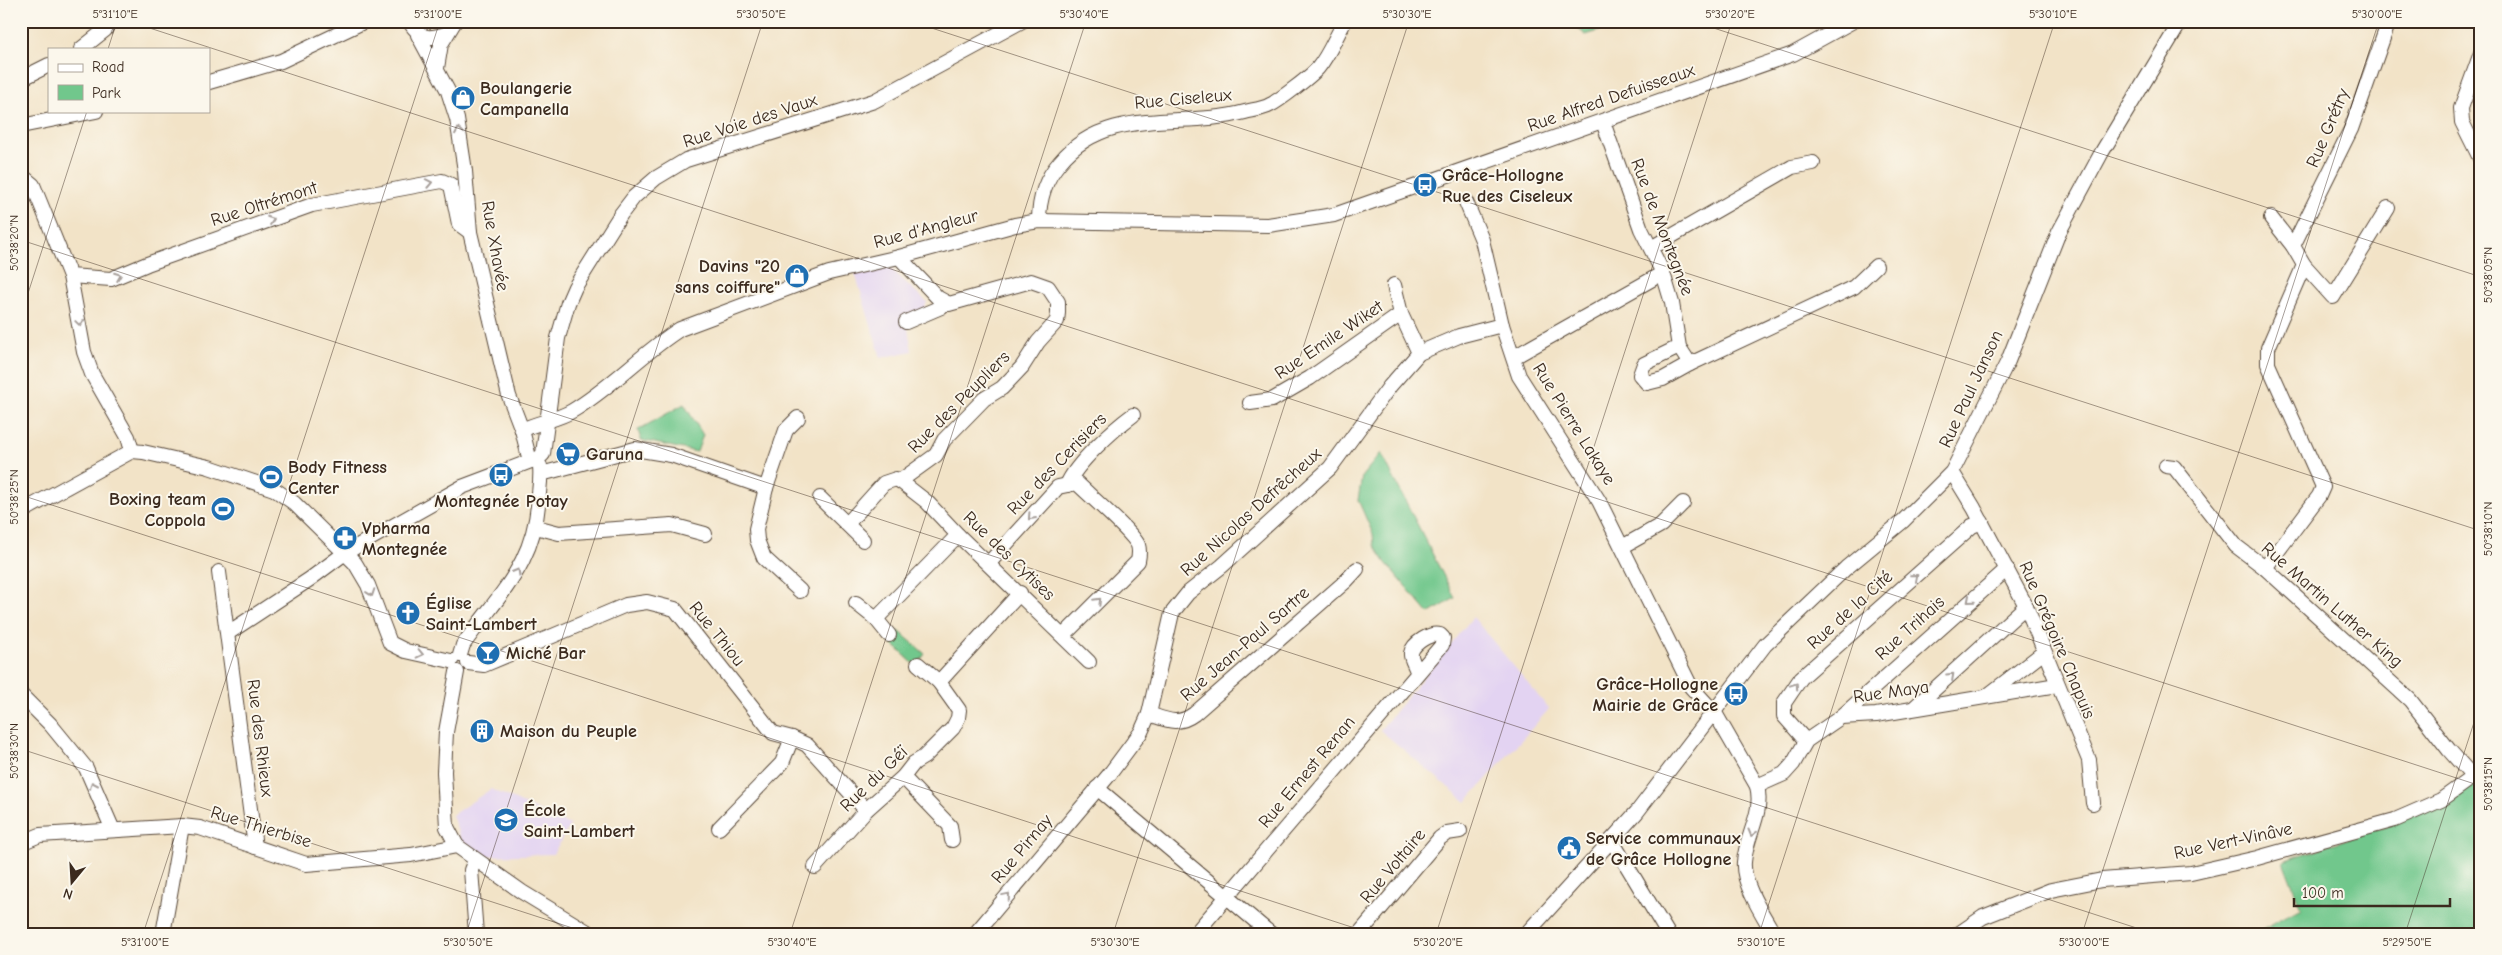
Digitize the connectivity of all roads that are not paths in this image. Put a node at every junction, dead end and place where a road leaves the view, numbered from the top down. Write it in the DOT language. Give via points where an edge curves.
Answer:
graph roads {
  1 [pos="109,21"];
  2 [pos="365,21"];
  3 [pos="409,21"];
  4 [pos="455,21"];
  5 [pos="1022,21"];
  6 [pos="1344,21"];
  7 [pos="1852,21"];
  8 [pos="2181,21"];
  9 [pos="2389,21"];
  10 [pos="446,34"];
  11 [pos="418,35"];
  12 [pos="82,48"];
  13 [pos="2481,53"];
  14 [pos="48,66"];
  15 [pos="437,68"];
  16 [pos="21,79"];
  17 [pos="210,82"];
  18 [pos="91,112"];
  19 [pos="1603,122"];
  20 [pos="21,126"];
  21 [pos="2481,160"];
  22 [pos="1813,163"];
  23 [pos="21,175"];
  24 [pos="1377,199"];
  25 [pos="1466,202"];
  26 [pos="2388,208"];
  27 [pos="2271,218"];
  28 [pos="1039,221"];
  29 [pos="470,232"];
  30 [pos="2293,246"];
  31 [pos="1651,248"];
  32 [pos="899,257"];
  33 [pos="2304,265"];
  34 [pos="1876,266"];
  35 [pos="1663,273"];
  36 [pos="70,276"];
  37 [pos="1394,285"];
  38 [pos="946,302"];
  39 [pos="1400,314"];
  40 [pos="906,322"];
  41 [pos="1502,326"];
  42 [pos="1679,347"];
  43 [pos="1419,353"];
  44 [pos="1514,357"];
  45 [pos="1690,364"];
  46 [pos="1250,403"];
  47 [pos="1133,415"];
  48 [pos="798,418"];
  49 [pos="546,422"];
  50 [pos="522,430"];
  51 [pos="132,451"];
  52 [pos="537,458"];
  53 [pos="2166,466"];
  54 [pos="1952,472"];
  55 [pos="541,474"];
  56 [pos="900,481"];
  57 [pos="1067,485"];
  58 [pos="766,488"];
  59 [pos="820,498"];
  60 [pos="1683,503"];
  61 [pos="21,512"];
  62 [pos="1982,522"];
  63 [pos="848,523"];
  64 [pos="536,527"];
  65 [pos="704,534"];
  66 [pos="958,535"];
  67 [pos="863,540"];
  68 [pos="1622,547"];
  69 [pos="345,552"];
  70 [pos="989,563"];
  71 [pos="2265,568"];
  72 [pos="1357,569"];
  73 [pos="2007,569"];
  74 [pos="219,572"];
  75 [pos="800,591"];
  76 [pos="1020,594"];
  77 [pos="856,603"];
  78 [pos="2026,606"];
  79 [pos="876,619"];
  80 [pos="228,633"];
  81 [pos="889,635"];
  82 [pos="1064,636"];
  83 [pos="2044,652"];
  84 [pos="1088,662"];
  85 [pos="459,663"];
  86 [pos="918,664"];
  87 [pos="1417,672"];
  88 [pos="939,682"];
  89 [pos="2057,685"];
  90 [pos="21,694"];
  91 [pos="1984,698"];
  92 [pos="1914,707"];
  93 [pos="1715,713"];
  94 [pos="1149,714"];
  95 [pos="1841,717"];
  96 [pos="792,738"];
  97 [pos="1806,741"];
  98 [pos="2477,774"];
  99 [pos="903,777"];
  100 [pos="1757,786"];
  101 [pos="1097,788"];
  102 [pos="2093,804"];
  103 [pos="866,810"];
  104 [pos="182,826"];
  105 [pos="719,828"];
  106 [pos="113,830"];
  107 [pos="1460,831"];
  108 [pos="952,840"];
  109 [pos="1612,841"];
  110 [pos="21,843"];
  111 [pos="456,846"];
  112 [pos="255,847"];
  113 [pos="475,860"];
  114 [pos="816,867"];
  115 [pos="1227,896"];
  116 [pos="164,934"];
  117 [pos="476,934"];
  118 [pos="590,934"];
  119 [pos="975,934"];
  120 [pos="1195,934"];
  121 [pos="1271,934"];
  122 [pos="1360,934"];
  123 [pos="1526,934"];
  124 [pos="1668,934"];
  125 [pos="1774,934"];
  126 [pos="1958,934"];
  1 -- 12 [label="street" via="105,30"];
  2 -- 17 [label="street" via="281,61"];
  3 -- 11 [label="street, Rue Xhavée"];
  4 -- 10 [label="street"];
  5 -- 49 [label="street, Rue Voie des Vaux" via="874,101 686,160 656,178 628,204 575,287 558,338"];
  6 -- 28 [label="street, Rue Ciseleux" via="1318,68 1270,105 1221,118 1126,123 1100,131 1078,144 1052,170 1039,205"];
  7 -- 19 [label="street, Rue Alfred Defuisseaux" via="1793,54"];
  8 -- 54 [label="street, Rue Paul Janson" via="2102,152 2059,232 2008,361"];
  9 -- 30 [label="street, Rue Grétry" via="2351,129"];
  10 -- 11 [label="street" via="431,39"];
  10 -- 15 [label="street"];
  11 -- 15 [label="street, Rue Xhavée"];
  13 -- 21 [label="street" via="2461,108 2462,122"];
  14 -- 16 [label="street"];
  29 -- 15 [label="street, Rue Xhavée, one-way" via="457,119"];
  18 -- 20 [label="street"];
  19 -- 24 [label="street, Rue Alfred Defuisseaux"];
  19 -- 31 [label="street, Rue de Montegnée"];
  22 -- 31 [label="street" via="1792,167"];
  23 -- 36 [label="street" via="33,185"];
  24 -- 28 [label="street, Rue d'Angleur" via="1334,215 1268,225"];
  25 -- 41 [label="street, Rue Pierre Lakaye" via="1482,240"];
  26 -- 33 [label="street" via="2333,297"];
  27 -- 30 [label="street"];
  28 -- 32 [label="street, Rue d'Angleur"];
  36 -- 29 [label="street, Rue Oltrémont, one-way" via="111,279 312,205 442,181 451,185 459,224"];
  29 -- 50 [label="street, Rue Xhavée" via="509,396"];
  30 -- 33 [label="street"];
  31 -- 35 [label="street, Rue de Montegnée"];
  32 -- 38 [label="street" via="938,298"];
  32 -- 49 [label="street, Rue d'Angleur" via="829,273 680,329 587,401"];
  33 -- 71 [label="street" via="2268,348 2268,364 2323,487"];
  34 -- 45 [label="street" via="1854,287"];
  35 -- 42 [label="street, Rue de Montegnée"];
  35 -- 44 [label="street"];
  36 -- 51 [label="street, one-way" via="84,352 92,374 128,437"];
  37 -- 39 [label="street, Rue Emile Wiket"];
  38 -- 40 [label="street" via="941,308"];
  38 -- 56 [label="street, Rue des Peupliers" via="949,304 1031,281 1048,287 1058,302 1057,321 1002,388 984,399 944,440 936,455"];
  39 -- 43 [label="street, Rue Emile Wiket"];
  39 -- 46 [label="street, Rue Emile Wiket" via="1310,378 1272,400"];
  41 -- 43 [label="street, Rue Nicolas Defrêcheux" via="1459,336"];
  41 -- 44 [label="street, Rue Pierre Lakaye"];
  42 -- 45 [label="street, Rue de Montegnée"];
  42 -- 45 [label="street" via="1644,364 1640,375 1647,383 1663,379"];
  43 -- 94 [label="street, Rue Nicolas Defrêcheux" via="1390,386 1330,468 1188,593 1172,613"];
  44 -- 68 [label="street, Rue Pierre Lakaye" via="1519,376 1599,501"];
  47 -- 57 [label="street, Rue des Cerisiers" via="1112,432 1071,476"];
  48 -- 58 [label="street" via="786,430"];
  49 -- 50 [label="street, Rue d'Angleur"];
  49 -- 52 [label="street, Rue Voie des Vaux"];
  50 -- 52 [label="street, Rue Xhavée"];
  51 -- 61 [label="street"];
  51 -- 69 [label="street" via="209,467 274,489 294,503"];
  52 -- 55 [label="street"];
  52 -- 69 [label="street" via="462,487"];
  53 -- 71 [label="street, Rue Martin Luther King" via="2174,467 2236,546"];
  54 -- 62 [label="street, Rue Grégoire Chapuis"];
  54 -- 93 [label="street, Rue Paul Janson" via="1765,646"];
  55 -- 58 [label="street" via="635,449 671,455"];
  55 -- 64 [label="street"];
  56 -- 63 [label="street, Rue des Peupliers" via="884,483"];
  56 -- 66 [label="street, Rue des Cytises" via="927,502"];
  57 -- 70 [label="street, Rue des Cerisiers, one-way" via="1058,487"];
  82 -- 57 [label="street, one-way" via="1138,561 1139,554 1137,543 1077,483"];
  58 -- 75 [label="street" via="756,529 760,550 764,558"];
  59 -- 63 [label="street"];
  60 -- 68 [label="street" via="1661,525"];
  62 -- 73 [label="street, Rue Grégoire Chapuis"];
  97 -- 62 [label="street, Rue de la Cité, one-way" via="1784,716 1784,703 1801,678 1972,526"];
  63 -- 67 [label="street"];
  64 -- 65 [label="street" via="559,533 672,525"];
  85 -- 64 [label="street, one-way" via="463,645 511,582"];
  66 -- 70 [label="street, Rue des Cytises"];
  66 -- 79 [label="street"];
  68 -- 93 [label="street, Rue Pierre Lakaye" via="1691,687"];
  69 -- 80 [label="street"];
  69 -- 85 [label="street, Rue Thiou, one-way" via="368,585 390,643 406,651"];
  70 -- 76 [label="street, Rue des Cytises"];
  71 -- 98 [label="street, Rue Martin Luther King" via="2410,700 2449,750"];
  72 -- 94 [label="street, Rue Jean-Paul Sartre" via="1188,718 1175,722"];
  73 -- 78 [label="street, Rue Grégoire Chapuis"];
  73 -- 95 [label="street, Rue Trihais, one-way"];
  74 -- 80 [label="street, Rue des Rhieux"];
  76 -- 82 [label="street, Rue des Cytises"];
  76 -- 88 [label="street"];
  77 -- 79 [label="street"];
  78 -- 83 [label="street, Rue Grégoire Chapuis"];
  92 -- 78 [label="street, one-way"];
  79 -- 81 [label="street"];
  80 -- 112 [label="street, Rue des Rhieux"];
  82 -- 84 [label="street, Rue des Cytises"];
  83 -- 89 [label="street, Rue Grégoire Chapuis"];
  83 -- 91 [label="street"];
  85 -- 96 [label="street, Rue Thiou" via="484,665 626,605 648,602 675,609 773,733"];
  85 -- 111 [label="street" via="446,732 444,772 447,827"];
  86 -- 88 [label="street"];
  87 -- 115 [label="street, Rue Ernest Renan"];
  88 -- 99 [label="street, Rue du Géï" via="959,710 958,718 953,728"];
  89 -- 91 [label="street, Rue Maya"];
  89 -- 102 [label="street, Rue Grégoire Chapuis" via="2088,760"];
  106 -- 90 [label="street, one-way" via="86,768"];
  91 -- 92 [label="street, Rue Maya"];
  92 -- 95 [label="street, Rue Maya" via="1876,715"];
  93 -- 100 [label="street, Rue Pierre Lakaye"];
  93 -- 109 [label="street, Rue Paul Janson"];
  94 -- 101 [label="street, Rue Nicolas Defrêcheux" via="1127,752"];
  95 -- 97 [label="street, Rue Maya"];
  96 -- 103 [label="street, Rue Thiou" via="807,745"];
  96 -- 105 [label="street" via="782,763"];
  97 -- 100 [label="street, Rue Maya" via="1784,774"];
  98 -- 126 [label="street, Rue Vert-Vinâve" via="2441,800 2395,820 2191,873 2102,880 2051,890 1983,917"];
  99 -- 103 [label="street, Rue du Géï"];
  99 -- 108 [label="street" via="950,826"];
  100 -- 125 [label="street, one-way" via="1760,797 1758,812 1744,863 1751,892"];
  101 -- 115 [label="street"];
  119 -- 101 [label="street, Rue Pirnay, one-way"];
  103 -- 114 [label="street, Rue du Géï"];
  104 -- 106 [label="street, Rue Thierbise"];
  104 -- 112 [label="street, Rue Thierbise" via="200,828"];
  104 -- 116 [label="street"];
  106 -- 110 [label="street, Rue Thierbise" via="40,835"];
  107 -- 122 [label="street, Rue Voltaire" via="1440,838"];
  109 -- 123 [label="street, Rue Paul Janson"];
  109 -- 124 [label="street"];
  111 -- 112 [label="street, Rue Thierbise" via="410,855 306,864"];
  111 -- 113 [label="street"];
  113 -- 117 [label="street" via="471,870"];
  113 -- 118 [label="street"];
  115 -- 120 [label="street, Rue Ernest Renan"];
  115 -- 121 [label="street"];
}
